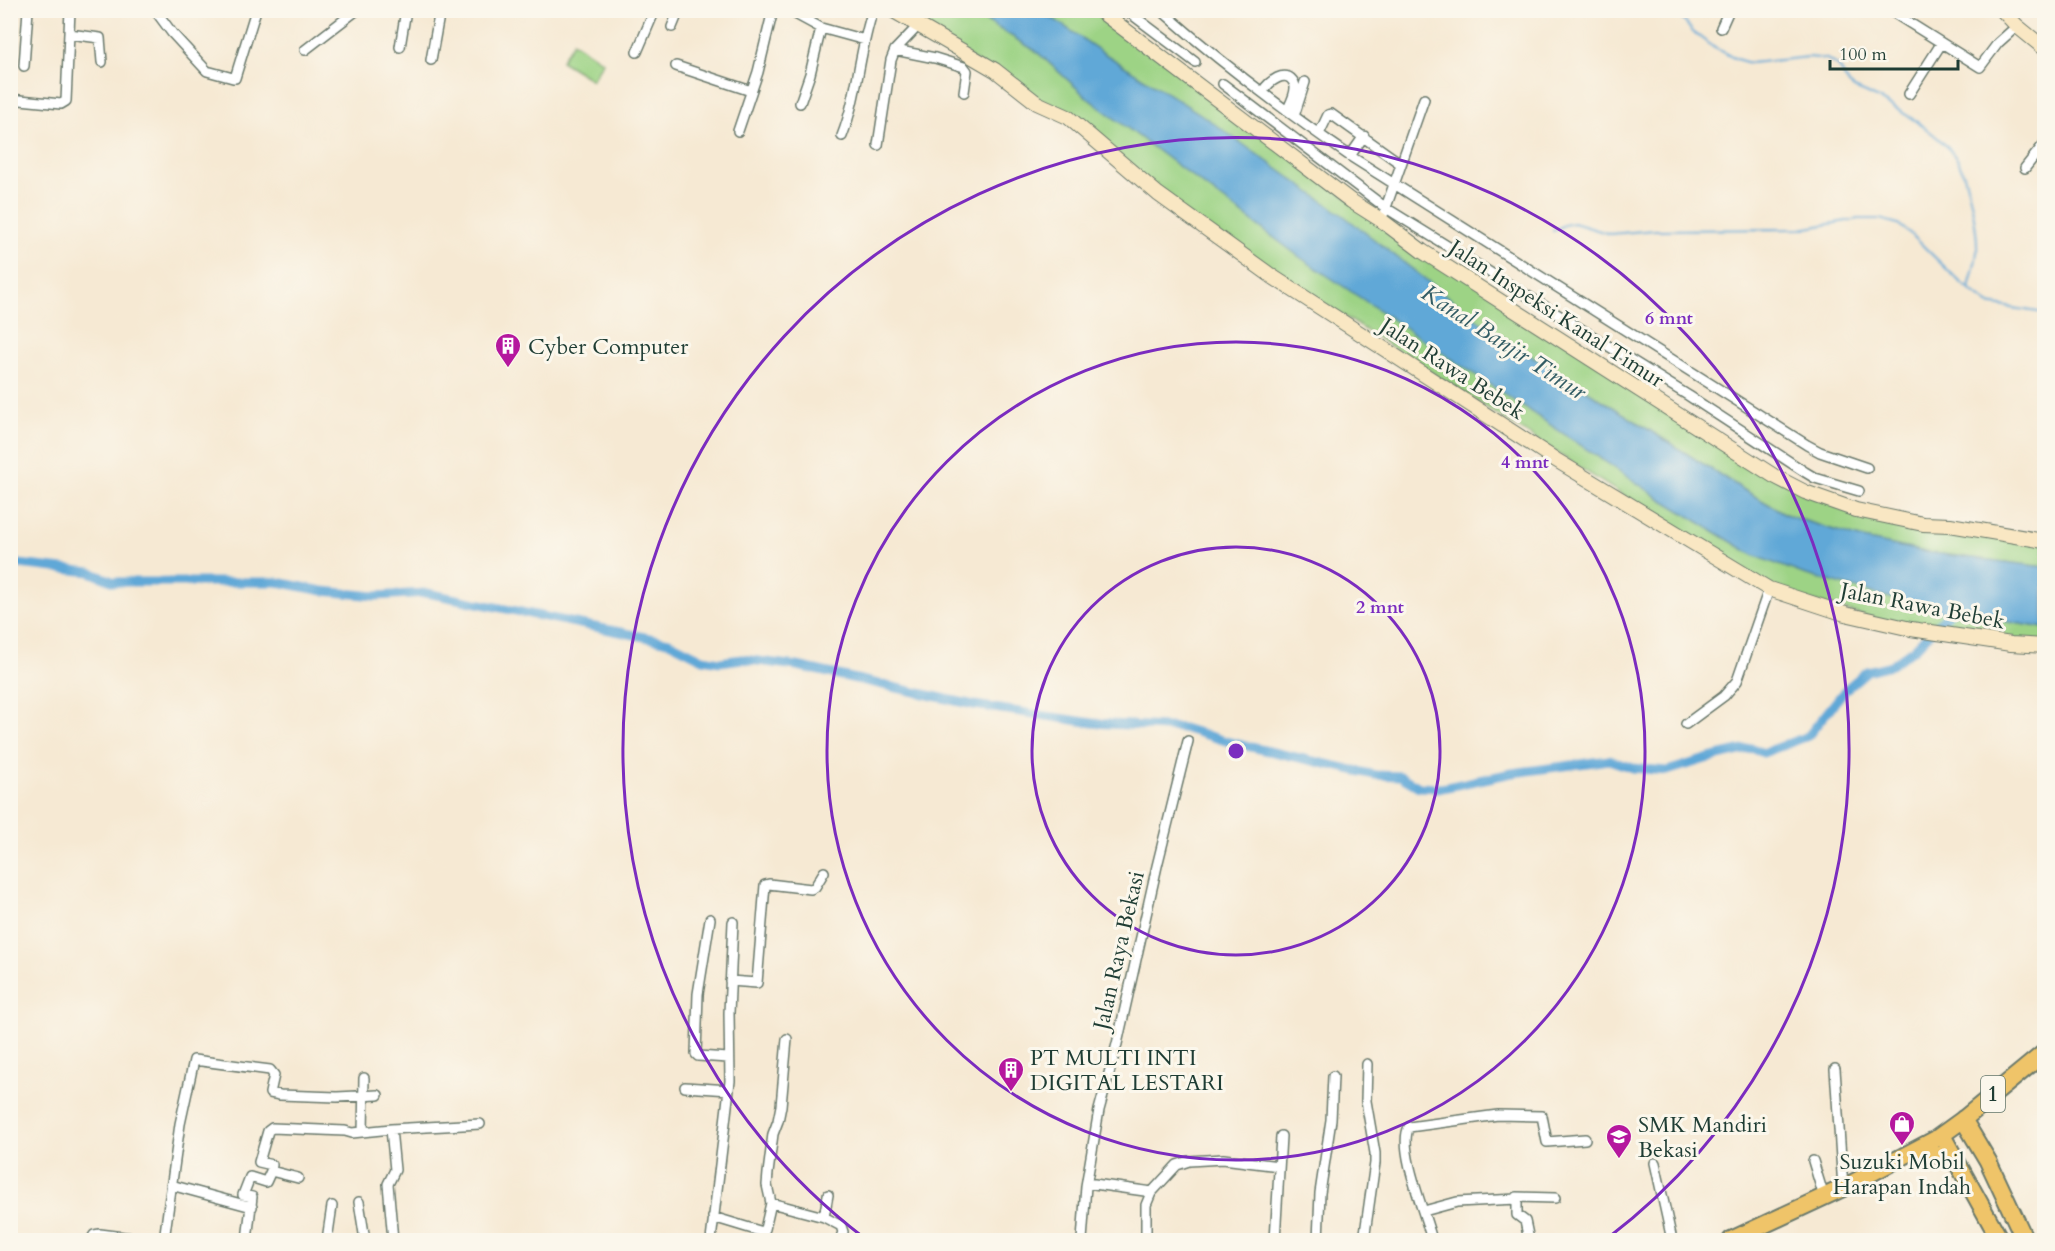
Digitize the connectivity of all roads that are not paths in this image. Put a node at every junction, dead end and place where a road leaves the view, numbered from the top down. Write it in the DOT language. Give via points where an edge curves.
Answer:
graph roads {
  1 [pos="28,10"];
  2 [pos="70,10"];
  3 [pos="155,10"];
  4 [pos="256,10"];
  5 [pos="357,10"];
  6 [pos="406,10"];
  7 [pos="440,10"];
  8 [pos="655,10"];
  9 [pos="679,10"];
  10 [pos="773,10"];
  11 [pos="788,10"];
  12 [pos="873,10"];
  13 [pos="892,10"];
  14 [pos="1099,10"];
  15 [pos="1126,10"];
  16 [pos="1145,10"];
  17 [pos="1161,10"];
  18 [pos="1729,10"];
  19 [pos="1889,10"];
  20 [pos="2010,16"];
  21 [pos="1139,19"];
  22 [pos="918,26"];
  23 [pos="672,27"];
  24 [pos="821,28"];
  25 [pos="1721,28"];
  26 [pos="69,34"];
  27 [pos="865,40"];
  28 [pos="944,41"];
  29 [pos="1941,44"];
  30 [pos="400,47"];
  31 [pos="2044,48"];
  32 [pos="305,50"];
  33 [pos="895,50"];
  34 [pos="637,52"];
  35 [pos="935,58"];
  36 [pos="431,60"];
  37 [pos="102,62"];
  38 [pos="1195,62"];
  39 [pos="24,66"];
  40 [pos="676,66"];
  41 [pos="1305,82"];
  42 [pos="1223,84"];
  43 [pos="751,91"];
  44 [pos="964,92"];
  45 [pos="1263,92"];
  46 [pos="1909,94"];
  47 [pos="10,99"];
  48 [pos="1424,99"];
  49 [pos="800,103"];
  50 [pos="1291,114"];
  51 [pos="738,131"];
  52 [pos="1319,134"];
  53 [pos="842,136"];
  54 [pos="1364,136"];
  55 [pos="2044,144"];
  56 [pos="878,145"];
  57 [pos="1350,156"];
  58 [pos="1401,164"];
  59 [pos="2025,168"];
  60 [pos="1394,183"];
  61 [pos="1383,214"];
  62 [pos="1867,468"];
  63 [pos="1858,491"];
  64 [pos="2044,541"];
  65 [pos="1769,589"];
  66 [pos="2044,646"];
  67 [pos="1686,724"];
  68 [pos="1188,741"];
  69 [pos="824,872"];
  70 [pos="710,919"];
  71 [pos="733,922"];
  72 [pos="730,981"];
  73 [pos="787,1039"];
  74 [pos="2044,1053"];
  75 [pos="728,1058"];
  76 [pos="1367,1064"];
  77 [pos="2044,1065"];
  78 [pos="1835,1069"];
  79 [pos="1333,1076"];
  80 [pos="364,1078"];
  81 [pos="686,1086"];
  82 [pos="729,1090"];
  83 [pos="363,1095"];
  84 [pos="378,1095"];
  85 [pos="1983,1114"];
  86 [pos="480,1124"];
  87 [pos="1965,1124"];
  88 [pos="391,1130"];
  89 [pos="363,1132"];
  90 [pos="1281,1136"];
  91 [pos="1944,1138"];
  92 [pos="1585,1139"];
  93 [pos="1982,1150"];
  94 [pos="1925,1156"];
  95 [pos="1813,1161"];
  96 [pos="1655,1163"];
  97 [pos="1959,1165"];
  98 [pos="1279,1166"];
  99 [pos="271,1171"];
  100 [pos="298,1178"];
  101 [pos="1087,1183"];
  102 [pos="171,1185"];
  103 [pos="1843,1188"];
  104 [pos="1152,1192"];
  105 [pos="828,1195"];
  106 [pos="1824,1197"];
  107 [pos="1555,1198"];
  108 [pos="1517,1199"];
  109 [pos="359,1202"];
  110 [pos="771,1203"];
  111 [pos="332,1206"];
  112 [pos="252,1207"];
  113 [pos="1424,1211"];
  114 [pos="713,1217"];
  115 [pos="824,1217"];
  116 [pos="756,1235"];
  117 [pos="91,1240"];
  118 [pos="148,1240"];
  119 [pos="164,1240"];
  120 [pos="247,1240"];
  121 [pos="327,1240"];
  122 [pos="365,1240"];
  123 [pos="393,1240"];
  124 [pos="711,1240"];
  125 [pos="840,1240"];
  126 [pos="1082,1240"];
  127 [pos="1146,1240"];
  128 [pos="1275,1240"];
  129 [pos="1318,1240"];
  130 [pos="1364,1240"];
  131 [pos="1432,1240"];
  132 [pos="1529,1240"];
  133 [pos="1672,1240"];
  134 [pos="1731,1240"];
  135 [pos="1751,1240"];
  136 [pos="2000,1240"];
  137 [pos="2025,1240"];
  1 -- 39 [label="street"];
  2 -- 26 [label="street"];
  3 -- 4 [label="street" via="207,71 235,78"];
  5 -- 32 [label="street"];
  6 -- 30 [label="street"];
  7 -- 36 [label="street"];
  8 -- 34 [label="street"];
  9 -- 23 [label="street"];
  10 -- 43 [label="street"];
  11 -- 24 [label="street"];
  12 -- 27 [label="street"];
  13 -- 22 [label="street, Jalan Rawa Bebek"];
  14 -- 61 [label="street, Jalan Inspeksi Kanal Timur" via="1351,201"];
  15 -- 21 [label="street"];
  16 -- 21 [label="street"];
  17 -- 45 [label="street"];
  18 -- 25 [label="street"];
  19 -- 29 [label="street"];
  20 -- 29 [label="street" via="1981,67"];
  20 -- 31 [label="street"];
  21 -- 38 [label="street"];
  22 -- 28 [label="street, Jalan Rawa Bebek"];
  22 -- 33 [label="street"];
  24 -- 27 [label="street"];
  24 -- 49 [label="street"];
  26 -- 37 [label="street" via="100,38"];
  26 -- 47 [label="street" via="66,101"];
  27 -- 53 [label="street" via="852,109"];
  28 -- 35 [label="street"];
  28 -- 65 [label="street, Jalan Rawa Bebek" via="994,70 1037,103 1068,117 1158,194 1273,277 1556,460"];
  29 -- 46 [label="street"];
  33 -- 35 [label="street"];
  33 -- 56 [label="street"];
  35 -- 44 [label="street" via="966,69"];
  40 -- 43 [label="street"];
  41 -- 50 [label="street"];
  42 -- 61 [label="street"];
  43 -- 51 [label="street"];
  45 -- 50 [label="street"];
  45 -- 50 [label="street" via="1275,78 1292,80 1295,89"];
  48 -- 58 [label="street"];
  50 -- 52 [label="street"];
  52 -- 54 [label="street" via="1331,114"];
  52 -- 57 [label="street"];
  54 -- 57 [label="street"];
  54 -- 58 [label="street"];
  55 -- 59 [label="street"];
  57 -- 60 [label="street"];
  58 -- 60 [label="street"];
  60 -- 61 [label="street"];
  60 -- 62 [label="street" via="1807,445"];
  61 -- 63 [label="street" via="1679,390 1815,478"];
  61 -- 64 [label="street, Jalan Inspeksi Kanal Timur" via="1422,251 1805,492 1882,516"];
  65 -- 66 [label="street, Jalan Rawa Bebek" via="1845,614 1911,629"];
  65 -- 67 [label="street" via="1737,681 1724,696"];
  68 -- 101 [label="street, Jalan Raya Bekasi" via="1099,1110"];
  69 -- 72 [label="street" via="811,889 765,885 757,983"];
  70 -- 75 [label="street" via="698,994 696,1054"];
  71 -- 72 [label="street"];
  72 -- 75 [label="street"];
  73 -- 110 [label="street" via="781,1106 767,1182"];
  74 -- 87 [label="highway, 1"];
  75 -- 82 [label="street"];
  76 -- 130 [label="street" via="1366,1101 1376,1153"];
  77 -- 85 [label="highway, 1"];
  78 -- 103 [label="street"];
  79 -- 129 [label="street"];
  80 -- 83 [label="street"];
  81 -- 82 [label="street"];
  82 -- 114 [label="street"];
  83 -- 84 [label="street"];
  83 -- 89 [label="street"];
  83 -- 102 [label="street" via="270,1093 274,1075 270,1070 194,1060"];
  85 -- 87 [label="highway, 1"];
  85 -- 93 [label="highway" via="1979,1125"];
  86 -- 88 [label="street"];
  87 -- 91 [label="highway, 1"];
  87 -- 93 [label="highway, 1"];
  88 -- 89 [label="street"];
  88 -- 123 [label="street" via="395,1170 388,1184"];
  89 -- 99 [label="street" via="273,1128 268,1131 259,1162 272,1165"];
  90 -- 98 [label="street"];
  91 -- 94 [label="highway, 1"];
  91 -- 97 [label="highway"];
  91 -- 103 [label="highway, 1"];
  92 -- 113 [label="street" via="1546,1142 1542,1116 1498,1115 1409,1127 1408,1162"];
  93 -- 137 [label="highway, 1"];
  94 -- 97 [label="highway" via="1940,1155"];
  94 -- 135 [label="highway, 1"];
  95 -- 106 [label="street"];
  96 -- 133 [label="street"];
  97 -- 136 [label="highway"];
  98 -- 104 [label="street" via="1223,1159 1189,1161 1177,1165"];
  98 -- 128 [label="street"];
  99 -- 100 [label="street"];
  99 -- 112 [label="street" via="266,1182 250,1178 243,1195 252,1197"];
  101 -- 104 [label="street"];
  101 -- 126 [label="street, Jalan Raya Bekasi"];
  102 -- 112 [label="street"];
  102 -- 119 [label="street"];
  103 -- 106 [label="highway, 1"];
  104 -- 127 [label="street" via="1146,1204"];
  105 -- 115 [label="street"];
  106 -- 134 [label="highway, 1"];
  107 -- 108 [label="street"];
  108 -- 113 [label="street" via="1457,1202"];
  108 -- 132 [label="street" via="1517,1215 1525,1221"];
  109 -- 122 [label="street"];
  110 -- 115 [label="street"];
  110 -- 116 [label="street" via="765,1229"];
  111 -- 121 [label="street"];
  112 -- 120 [label="street"];
  113 -- 131 [label="street"];
  114 -- 116 [label="street"];
  114 -- 124 [label="street"];
  115 -- 125 [label="street" via="841,1226"];
  117 -- 118 [label="street" via="100,1234"];
}
